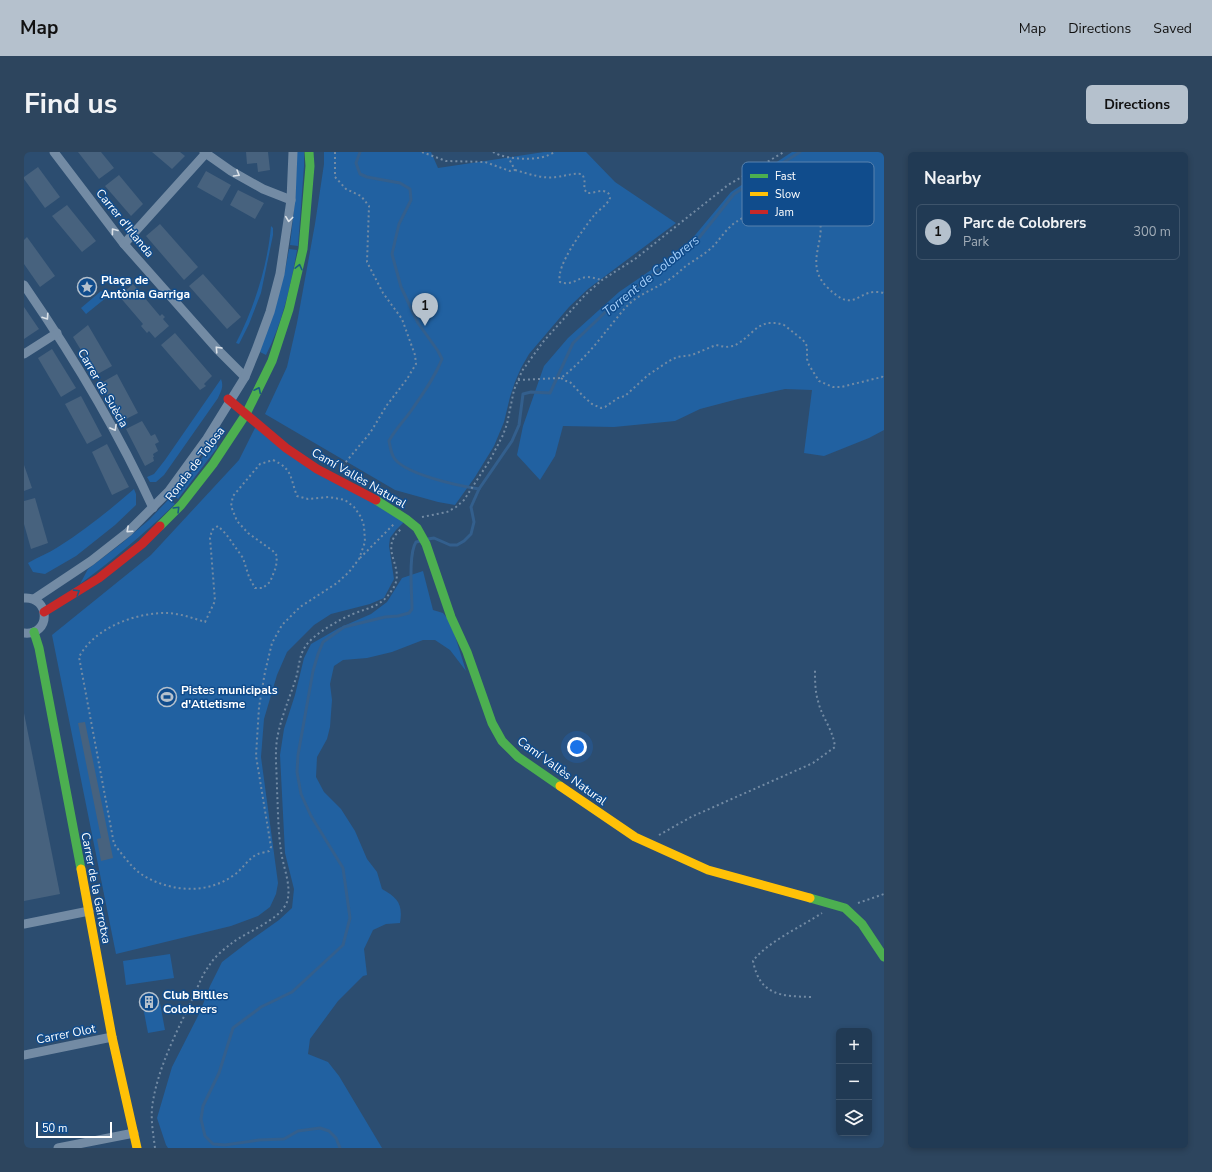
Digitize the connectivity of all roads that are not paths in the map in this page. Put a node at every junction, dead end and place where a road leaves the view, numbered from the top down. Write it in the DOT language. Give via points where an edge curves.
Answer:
graph roads {
  1 [pos="54,152"];
  2 [pos="206,152"];
  3 [pos="293,152"];
  4 [pos="309,152"];
  5 [pos="291,200"];
  6 [pos="124,244"];
  7 [pos="24,285"];
  8 [pos="57,333"];
  9 [pos="24,354"];
  10 [pos="245,377"];
  11 [pos="229,400"];
  12 [pos="246,414"];
  13 [pos="153,508"];
  14 [pos="24,598"];
  15 [pos="34,599"];
  16 [pos="44,612"];
  17 [pos="34,632"];
  18 [pos="24,633"];
  19 [pos="89,911"];
  20 [pos="24,924"];
  21 [pos="884,956"];
  22 [pos="112,1037"];
  23 [pos="24,1055"];
  24 [pos="134,1133"];
  25 [pos="58,1148"];
  26 [pos="137,1148"];
  6 -- 1 [label="street, Carrer d'Irlanda, one-way"];
  2 -- 5 [label="street, one-way" via="263,190"];
  2 -- 6 [label="street"];
  3 -- 5 [label="street, Ronda de Tolosa"];
  12 -- 4 [label="street, Ronda de Tolosa, one-way" via="272,361 289,309 303,249"];
  5 -- 10 [label="street, Ronda de Tolosa, one-way" via="280,274 268,318"];
  10 -- 6 [label="street, Carrer d'Irlanda, one-way"];
  7 -- 8 [label="street, Carrer de Suècia, one-way"];
  8 -- 9 [label="street"];
  8 -- 13 [label="street, Carrer de Suècia, one-way" via="126,450"];
  10 -- 11 [label="street, Ronda de Tolosa"];
  11 -- 12 [label="street"];
  11 -- 13 [label="street, Ronda de Tolosa" via="206,440 169,491"];
  16 -- 12 [label="street, Ronda de Tolosa, one-way" via="100,578 142,544 181,505 213,464"];
  12 -- 21 [label="street, Camí Vallès Natural" via="286,448 317,469 371,497 417,528 426,544 492,723 502,741 518,757 646,843 723,875 845,908 867,929"];
  13 -- 15 [label="street, Ronda de Tolosa, one-way" via="91,561"];
  14 -- 15 [label="street"];
  15 -- 16 [label="street"];
  16 -- 17 [label="street" via="44,622"];
  17 -- 18 [label="street"];
  17 -- 19 [label="street, Carrer de la Garrotxa"];
  19 -- 20 [label="street"];
  19 -- 22 [label="street, Carrer de la Garrotxa"];
  22 -- 23 [label="street, Carrer Olot"];
  22 -- 24 [label="street, Carrer de la Garrotxa"];
  24 -- 25 [label="street"];
  24 -- 26 [label="street, Carrer de la Garrotxa"];
}
